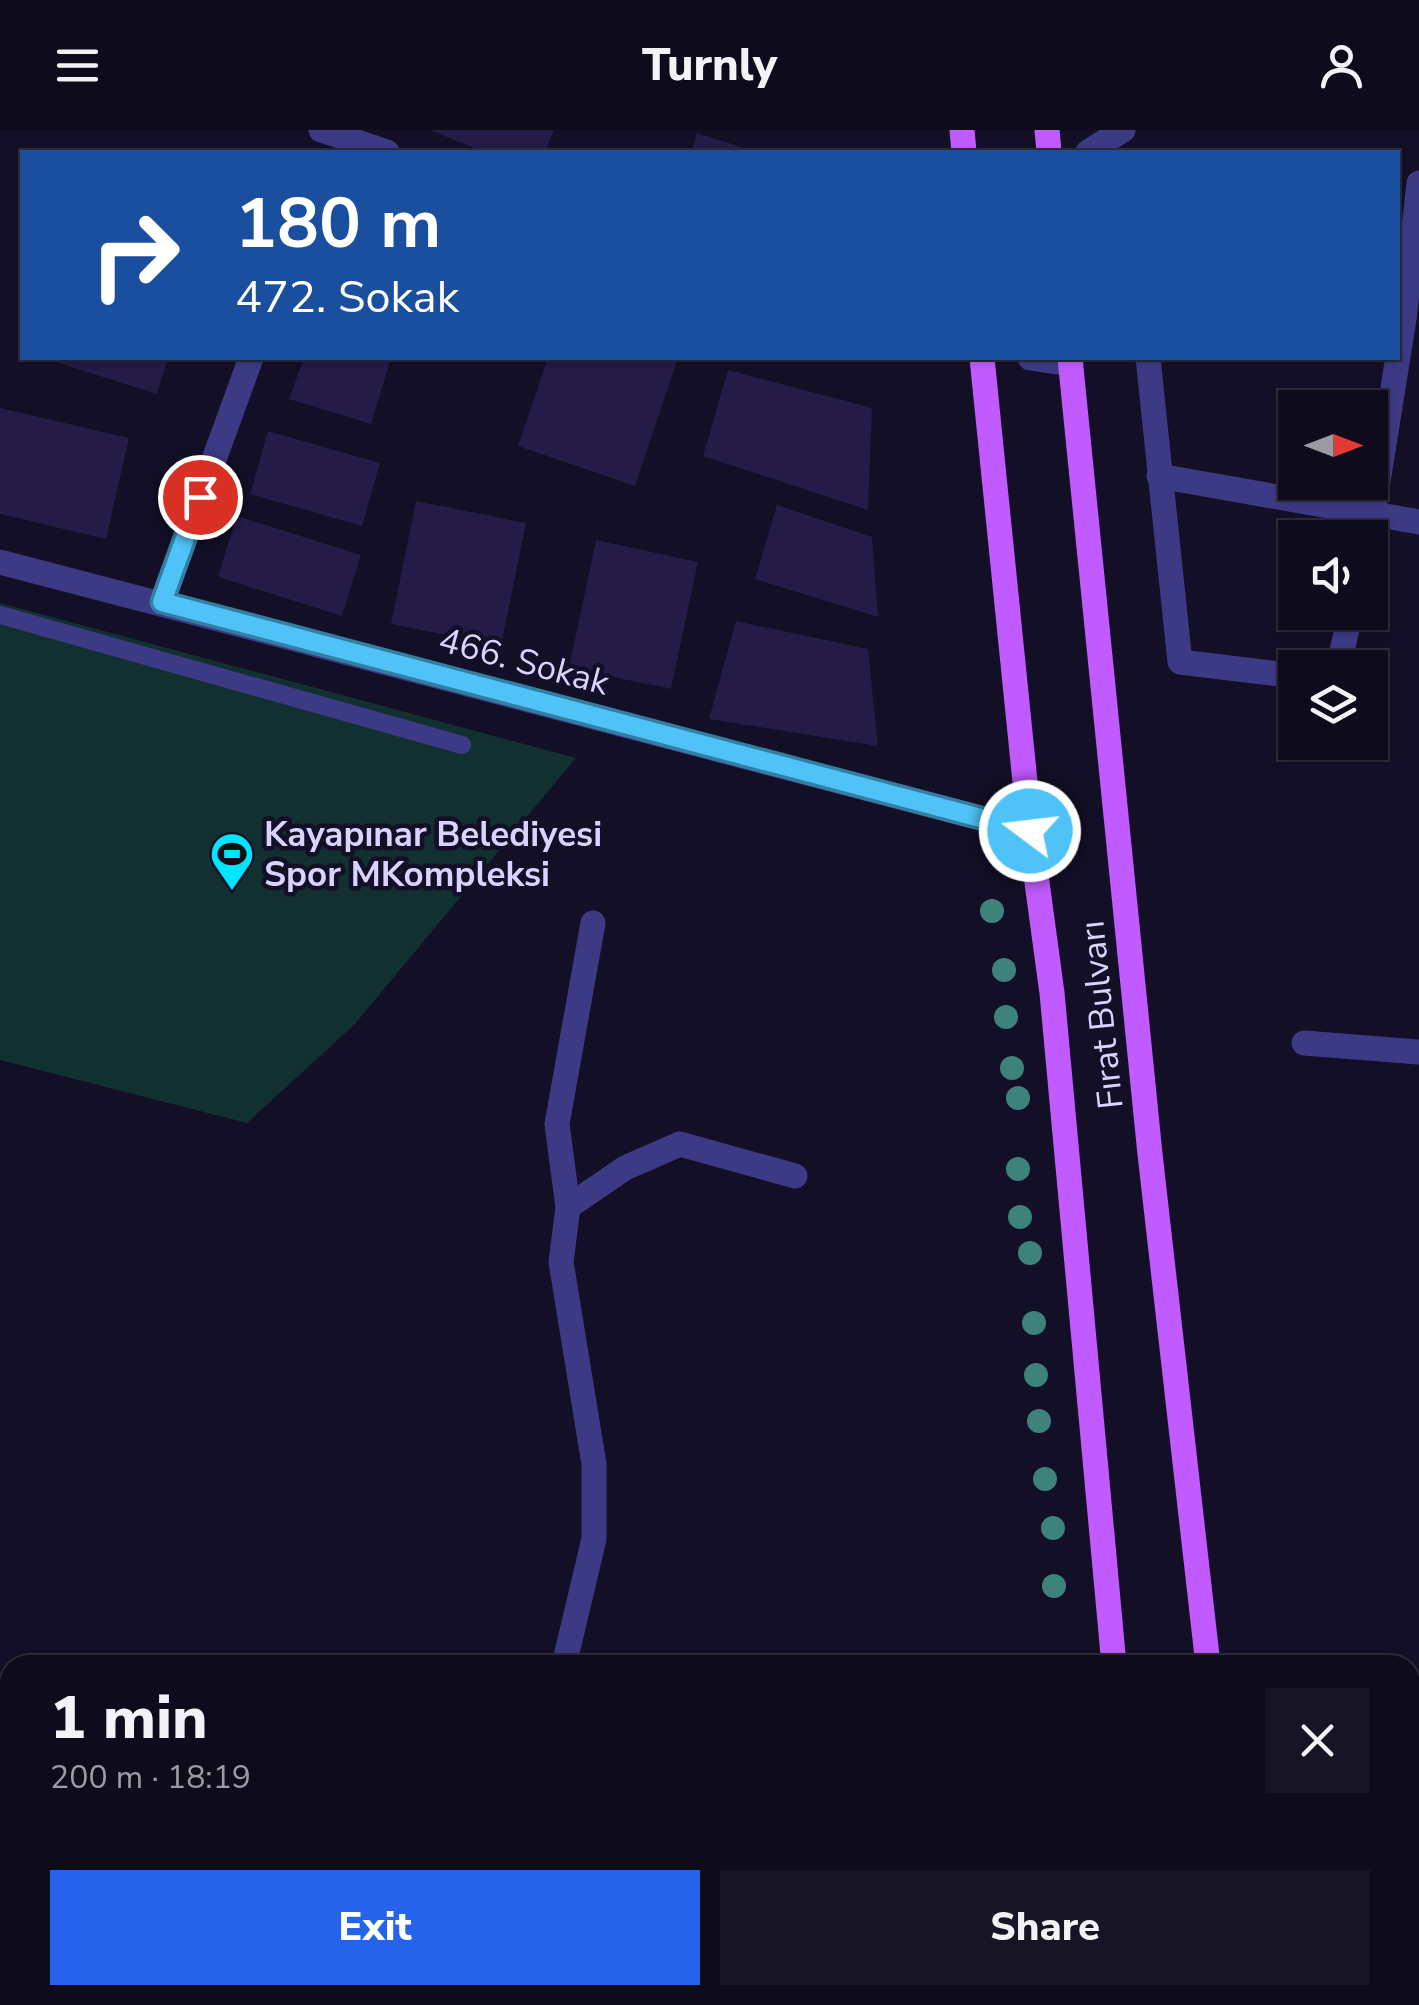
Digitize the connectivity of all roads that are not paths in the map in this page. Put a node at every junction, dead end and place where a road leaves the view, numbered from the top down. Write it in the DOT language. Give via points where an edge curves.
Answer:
graph roads {
  1 [pos="1124,130"];
  2 [pos="328,137"];
  3 [pos="379,150"];
  4 [pos="1091,150"];
  5 [pos="1419,183"];
  6 [pos="1400,322"];
  7 [pos="250,360"];
  8 [pos="982,360"];
  9 [pos="1148,360"];
  10 [pos="1395,360"];
  11 [pos="1070,361"];
  12 [pos="1160,476"];
  13 [pos="1347,520"];
  14 [pos="1373,520"];
  15 [pos="1419,522"];
  16 [pos="1388,525"];
  17 [pos="0,562"];
  18 [pos="162,602"];
  19 [pos="0,614"];
  20 [pos="1278,674"];
  21 [pos="462,745"];
  22 [pos="1030,831"];
  23 [pos="593,924"];
  24 [pos="1304,1043"];
  25 [pos="1419,1052"];
  26 [pos="796,1176"];
  27 [pos="568,1207"];
  28 [pos="566,1655"];
  29 [pos="1113,1655"];
  30 [pos="1207,1655"];
  1 -- 4 [label="street"];
  2 -- 3 [label="street"];
  5 -- 6 [label="street"];
  7 -- 18 [label="street"];
  8 -- 22 [label="main road, Fırat Bulvarı"];
  9 -- 12 [label="street"];
  10 -- 14 [label="street"];
  11 -- 30 [label="main road, Fırat Bulvarı"];
  12 -- 13 [label="street"];
  12 -- 20 [label="street" via="1180,662"];
  15 -- 16 [label="street"];
  17 -- 18 [label="street, 466. Sokak"];
  18 -- 22 [label="street, 466. Sokak"];
  19 -- 21 [label="lane"];
  22 -- 29 [label="main road, Fırat Bulvarı" via="1052,993"];
  23 -- 27 [label="street" via="557,1124"];
  24 -- 25 [label="street"];
  26 -- 27 [label="street" via="680,1144 626,1168"];
  27 -- 28 [label="street" via="560,1262 594,1464 594,1539"];
}
